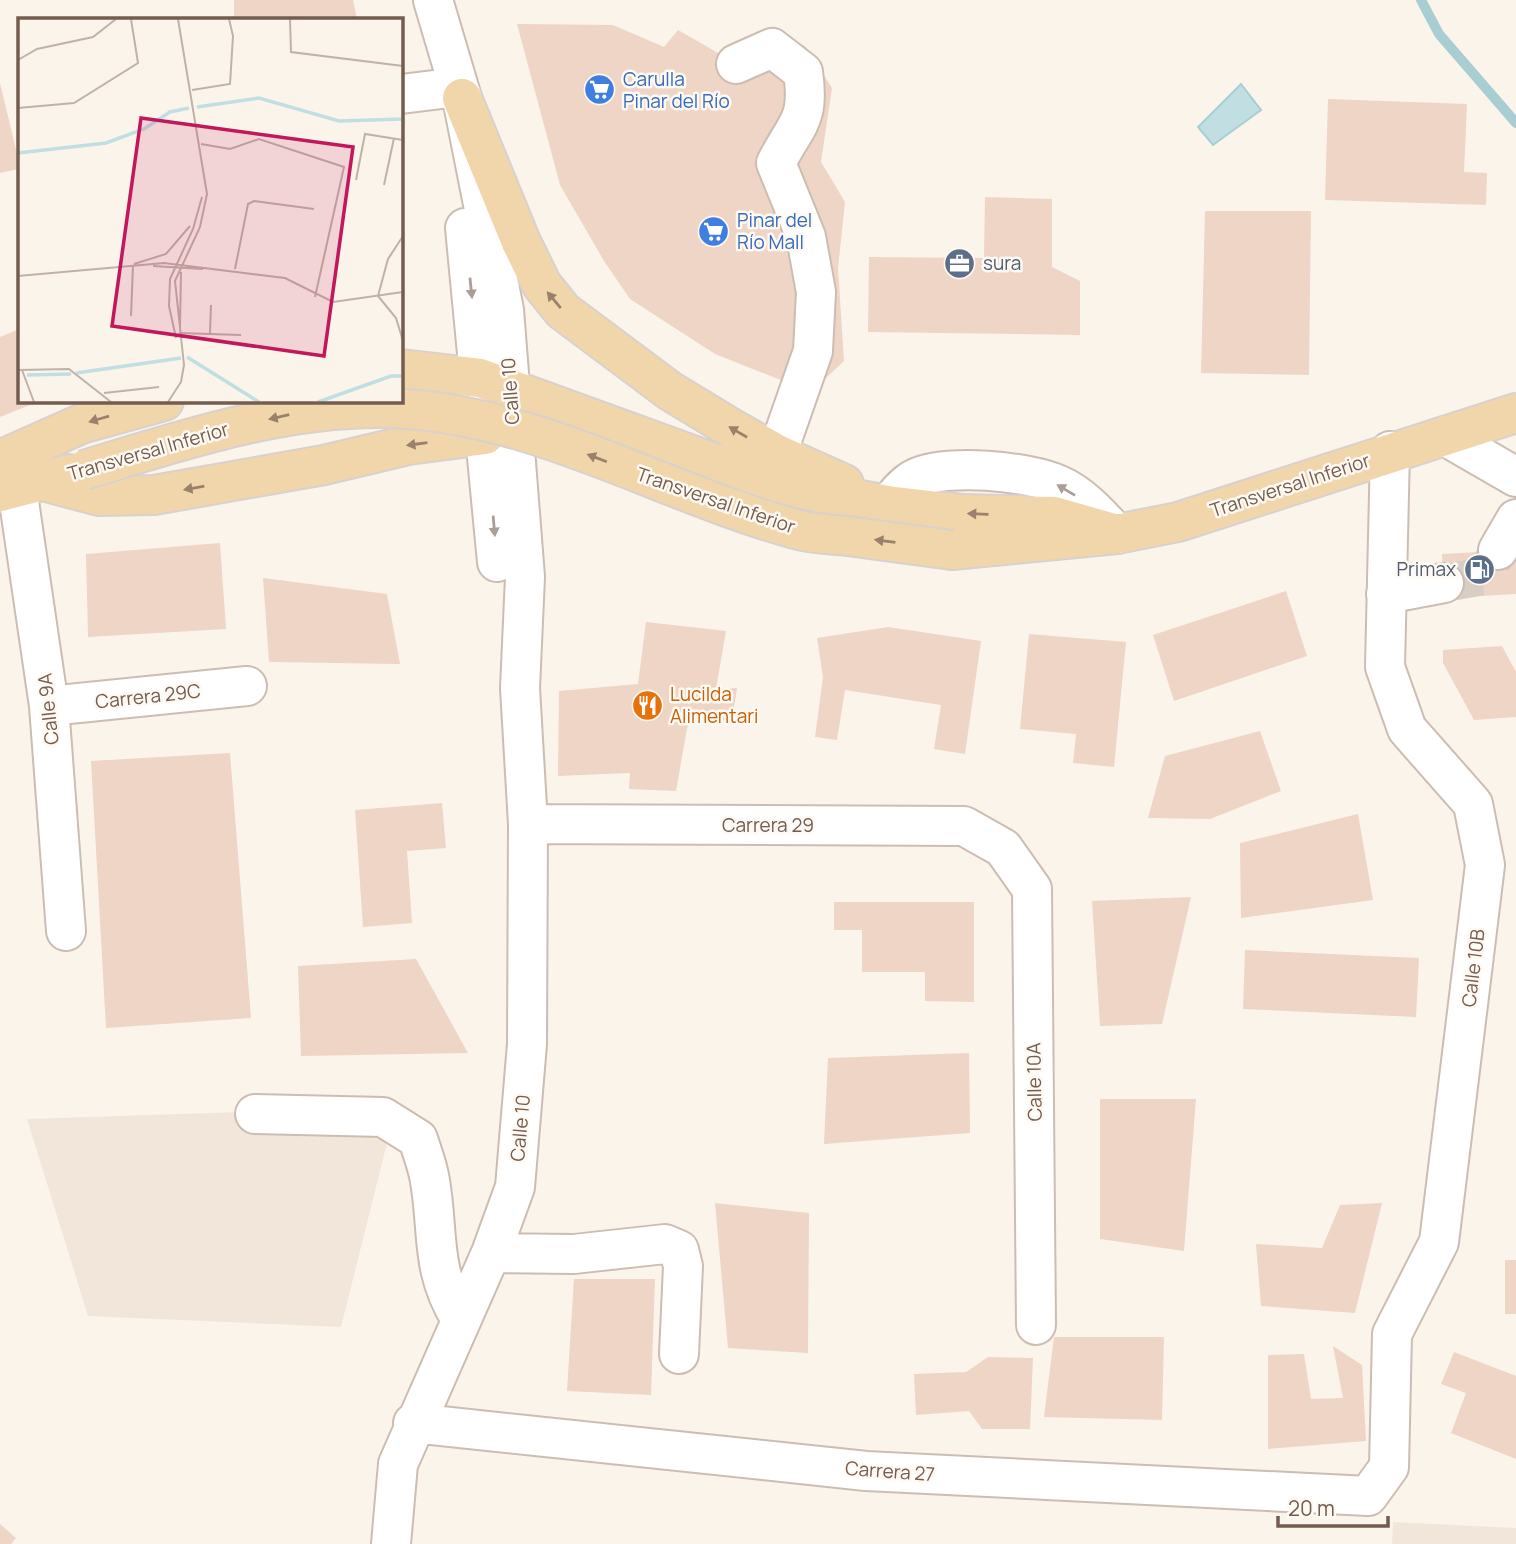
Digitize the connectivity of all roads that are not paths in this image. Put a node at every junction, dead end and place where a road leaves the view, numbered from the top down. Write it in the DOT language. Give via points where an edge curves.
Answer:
graph roads {
  1 [pos="433,0"];
  2 [pos="736,64"];
  3 [pos="460,92"];
  4 [pos="402,94"];
  5 [pos="402,369"];
  6 [pos="495,382"];
  7 [pos="160,402"];
  8 [pos="1516,413"];
  9 [pos="485,435"];
  10 [pos="1445,436"];
  11 [pos="1390,451"];
  12 [pos="777,454"];
  13 [pos="1516,477"];
  14 [pos="15,480"];
  15 [pos="887,505"];
  16 [pos="1117,534"];
  17 [pos="1444,583"];
  18 [pos="1385,594"];
  19 [pos="247,686"];
  20 [pos="520,688"];
  21 [pos="49,706"];
  22 [pos="528,824"];
  23 [pos="1003,848"];
  24 [pos="66,931"];
  25 [pos="256,1114"];
  26 [pos="491,1253"];
  27 [pos="460,1318"];
  28 [pos="1036,1325"];
  29 [pos="679,1354"];
  30 [pos="414,1423"];
  31 [pos="1368,1496"];
  32 [pos="391,1544"];
  1 -- 3 [label="street, Calle 10"];
  2 -- 12 [label="street" via="772,48 803,72 807,102 802,120 776,163 806,237 816,292 813,351"];
  3 -- 4 [label="street"];
  3 -- 6 [label="street, Calle 10" via="504,310"];
  12 -- 3 [label="main road, one-way" via="670,391 564,311 542,285 526,253"];
  5 -- 6 [label="main road"];
  6 -- 9 [label="street, Calle 10"];
  6 -- 15 [label="main road" via="769,483"];
  6 -- 20 [label="street, Calle 10" via="525,577"];
  7 -- 14 [label="main road, one-way" via="81,424"];
  8 -- 10 [label="main road, Transversal Inferior"];
  9 -- 14 [label="main road, one-way" via="408,445 153,495 99,496"];
  9 -- 20 [label="street, Calle 10, one-way" via="499,588"];
  10 -- 11 [label="main road, Transversal Inferior"];
  10 -- 13 [label="street"];
  11 -- 16 [label="main road, Transversal Inferior" via="1178,522"];
  11 -- 18 [label="street, Calle 10B"];
  12 -- 15 [label="main road"];
  16 -- 14 [label="main road, Transversal Inferior, one-way, bridge" via="952,550 796,530 566,446 461,416 385,408 295,413 204,433 84,470"];
  14 -- 21 [label="street, Calle 9A"];
  16 -- 15 [label="main road, one-way" via="1054,516 964,514"];
  17 -- 18 [label="street"];
  18 -- 31 [label="street, Calle 10B" via="1385,667 1407,729 1473,804 1485,865 1439,1242 1392,1334 1389,1467"];
  19 -- 21 [label="street, Carrera 29C"];
  20 -- 22 [label="street, Calle 10"];
  21 -- 24 [label="street, Calle 9A"];
  22 -- 23 [label="street, Carrera 29" via="964,826"];
  22 -- 26 [label="street, Calle 10" via="527,1044 515,1187"];
  23 -- 28 [label="street, Calle 10A" via="1032,889"];
  25 -- 27 [label="street" via="383,1117 418,1139 430,1180 444,1292"];
  26 -- 27 [label="street, Calle 10"];
  26 -- 29 [label="street" via="575,1254 666,1244 679,1250 683,1266"];
  27 -- 30 [label="street, Calle 10"];
  30 -- 31 [label="street, Carrera 27" via="866,1471"];
  30 -- 32 [label="street, Calle 10" via="398,1464"];
}
